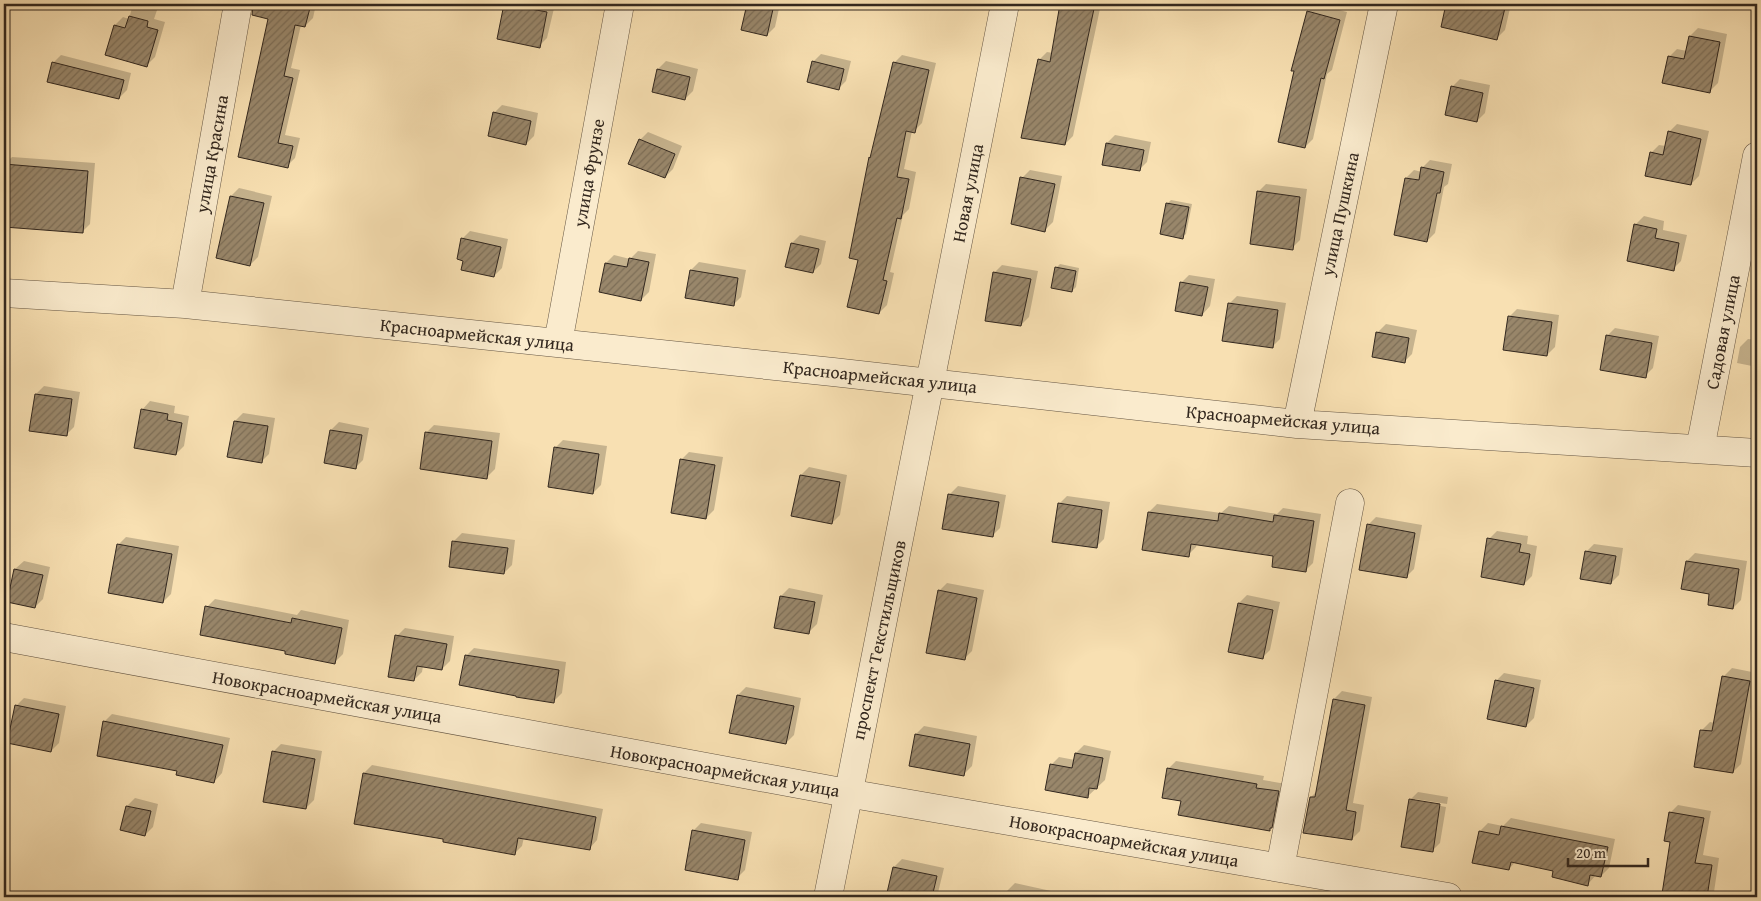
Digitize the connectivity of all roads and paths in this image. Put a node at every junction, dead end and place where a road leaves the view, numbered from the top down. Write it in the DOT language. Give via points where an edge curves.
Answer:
graph roads {
  1 [pos="238,4"];
  2 [pos="620,4"];
  3 [pos="1006,4"];
  4 [pos="1384,4"];
  5 [pos="1757,156"];
  6 [pos="4,294"];
  7 [pos="185,304"];
  8 [pos="558,343"];
  9 [pos="931,382"];
  10 [pos="1297,424"];
  11 [pos="1700,449"];
  12 [pos="1757,453"];
  13 [pos="1350,503"];
  14 [pos="4,637"];
  15 [pos="847,793"];
  16 [pos="1280,868"];
  17 [pos="828,897"];
  18 [pos="1448,897"];
  1 -- 7 [label="street, улица Красина"];
  2 -- 8 [label="street, улица Фрунзе"];
  3 -- 9 [label="street, Новая улица"];
  4 -- 10 [label="street, улица Пушкина"];
  5 -- 11 [label="street, Садовая улица"];
  6 -- 7 [label="street, Красноармейская улица"];
  7 -- 8 [label="street, Красноармейская улица"];
  8 -- 9 [label="street, Красноармейская улица"];
  9 -- 10 [label="street, Красноармейская улица"];
  9 -- 15 [label="street, проспект Текстильщиков"];
  10 -- 11 [label="street, Красноармейская улица"];
  11 -- 12 [label="street, Красноармейская улица"];
  13 -- 16 [label="street"];
  14 -- 15 [label="street, Новокрасноармейская улица"];
  15 -- 16 [label="street, Новокрасноармейская улица"];
  15 -- 17 [label="street, проспект Текстильщиков"];
  16 -- 18 [label="street, Новокрасноармейская улица"];
}
